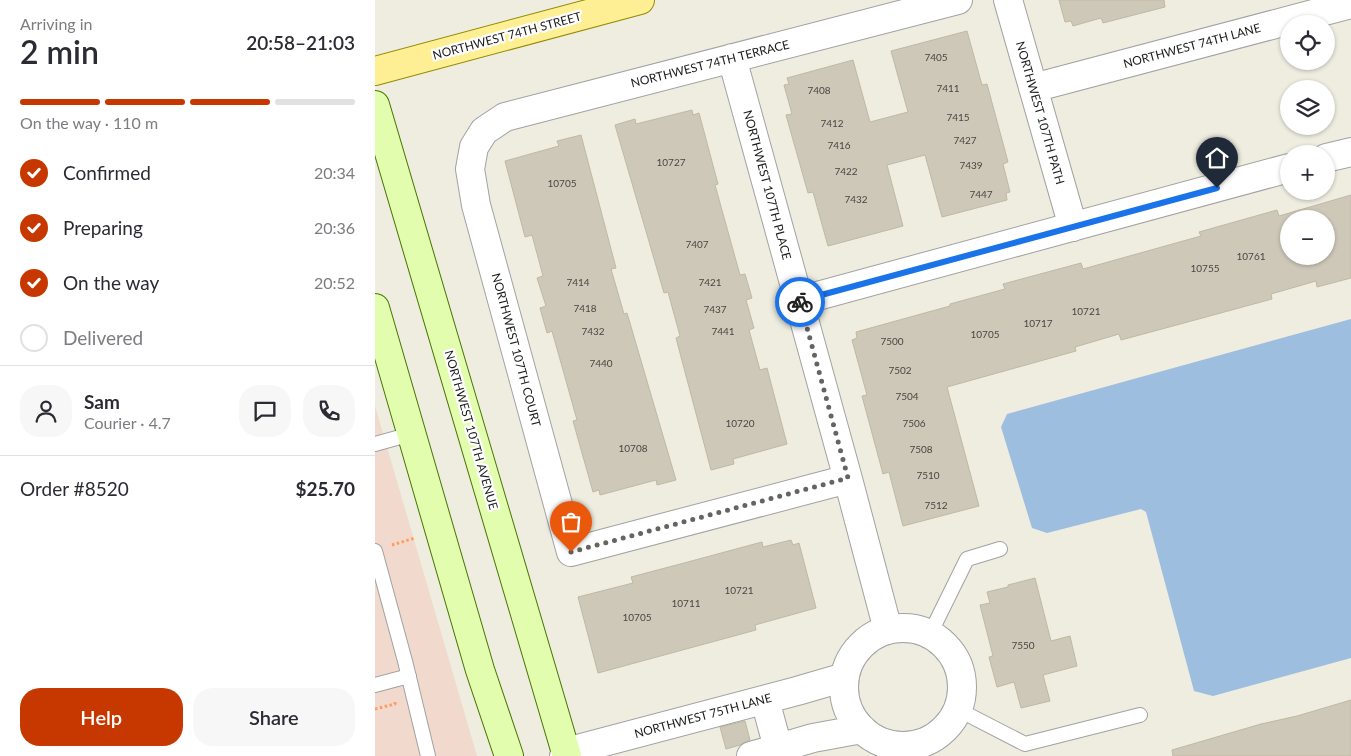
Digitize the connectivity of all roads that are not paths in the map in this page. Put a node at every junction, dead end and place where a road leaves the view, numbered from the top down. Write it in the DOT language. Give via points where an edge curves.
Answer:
graph roads {
  1 [pos="640,0"];
  2 [pos="958,0"];
  3 [pos="1008,0"];
  4 [pos="1351,4"];
  5 [pos="732,58"];
  6 [pos="375,71"];
  7 [pos="1033,88"];
  8 [pos="375,105"];
  9 [pos="474,147"];
  10 [pos="1351,152"];
  11 [pos="1335,156"];
  12 [pos="1280,170"];
  13 [pos="1073,227"];
  14 [pos="799,301"];
  15 [pos="375,308"];
  16 [pos="411,434"];
  17 [pos="375,444"];
  18 [pos="848,478"];
  19 [pos="380,549"];
  20 [pos="999,549"];
  21 [pos="389,603"];
  22 [pos="375,606"];
  23 [pos="888,630"];
  24 [pos="930,634"];
  25 [pos="409,676"];
  26 [pos="845,677"];
  27 [pos="375,685"];
  28 [pos="765,700"];
  29 [pos="959,710"];
  30 [pos="1140,715"];
  31 [pos="862,729"];
  32 [pos="778,748"];
  33 [pos="923,750"];
  34 [pos="566,755"];
  35 [pos="428,756"];
  36 [pos="509,756"];
  37 [pos="751,756"];
  1 -- 6 [label="main road, NORTHWEST 74TH STREET"];
  2 -- 5 [label="street, NORTHWEST 74TH TERRACE"];
  3 -- 7 [label="street, NORTHWEST 107TH PATH"];
  4 -- 7 [label="street, NORTHWEST 74TH LANE"];
  5 -- 9 [label="street, NORTHWEST 74TH TERRACE" via="505,117 484,131"];
  5 -- 14 [label="street, NORTHWEST 107TH PLACE"];
  7 -- 13 [label="street, NORTHWEST 107TH PATH"];
  8 -- 34 [label="main road, NORTHWEST 107TH AVENUE"];
  9 -- 18 [label="street, NORTHWEST 107TH COURT" via="470,169 476,206 571,552"];
  10 -- 11 [label="street"];
  12 -- 13 [label="street"];
  13 -- 14 [label="street"];
  14 -- 18 [label="street, NORTHWEST 107TH PLACE"];
  15 -- 16 [label="main road"];
  16 -- 17 [label="lane"];
  16 -- 36 [label="main road" via="480,670"];
  18 -- 23 [label="street, NORTHWEST 107TH PLACE"];
  19 -- 21 [label="lane"];
  20 -- 24 [label="lane" via="967,559"];
  21 -- 22 [label="lane"];
  21 -- 25 [label="lane"];
  23 -- 24 [label="street" via="916,629"];
  23 -- 26 [label="street" via="873,636 860,647 850,661"];
  24 -- 29 [label="street" via="955,658 962,675 963,693"];
  25 -- 27 [label="lane"];
  25 -- 35 [label="lane"];
  26 -- 28 [label="street, NORTHWEST 75TH LANE"];
  26 -- 31 [label="street" via="847,709"];
  28 -- 32 [label="street"];
  28 -- 34 [label="street, NORTHWEST 75TH LANE"];
  29 -- 30 [label="lane" via="1025,744"];
  29 -- 33 [label="street" via="949,725"];
  31 -- 32 [label="street"];
  31 -- 33 [label="street" via="885,744"];
  32 -- 37 [label="street"];
}
